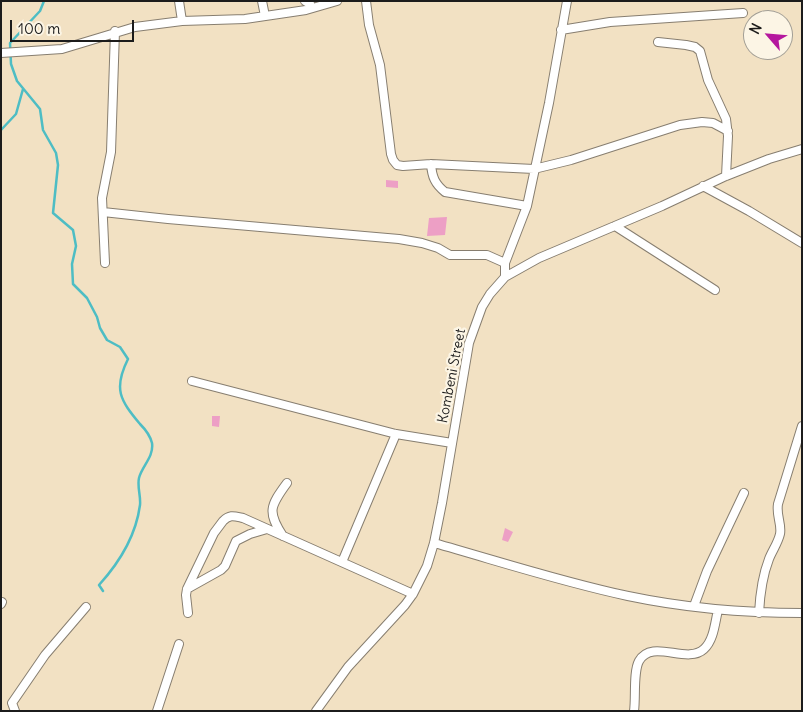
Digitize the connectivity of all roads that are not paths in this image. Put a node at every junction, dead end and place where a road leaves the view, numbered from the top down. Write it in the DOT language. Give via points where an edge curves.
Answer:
graph roads {
  1 [pos="179,1"];
  2 [pos="262,1"];
  3 [pos="337,1"];
  4 [pos="366,1"];
  5 [pos="567,1"];
  6 [pos="309,4"];
  7 [pos="743,13"];
  8 [pos="264,16"];
  9 [pos="182,21"];
  10 [pos="561,30"];
  11 [pos="115,31"];
  12 [pos="658,42"];
  13 [pos="1,53"];
  14 [pos="728,130"];
  15 [pos="802,149"];
  16 [pos="431,164"];
  17 [pos="534,169"];
  18 [pos="726,176"];
  19 [pos="703,186"];
  20 [pos="527,206"];
  21 [pos="103,212"];
  22 [pos="614,226"];
  23 [pos="802,243"];
  24 [pos="105,262"];
  25 [pos="505,263"];
  26 [pos="506,277"];
  27 [pos="715,290"];
  28 [pos="192,381"];
  29 [pos="802,426"];
  30 [pos="396,434"];
  31 [pos="452,443"];
  32 [pos="288,483"];
  33 [pos="744,493"];
  34 [pos="267,529"];
  35 [pos="283,536"];
  36 [pos="434,542"];
  37 [pos="342,562"];
  38 [pos="187,589"];
  39 [pos="413,594"];
  40 [pos="694,606"];
  41 [pos="86,607"];
  42 [pos="718,610"];
  43 [pos="188,613"];
  44 [pos="759,613"];
  45 [pos="802,614"];
  46 [pos="179,644"];
  47 [pos="15,711"];
  48 [pos="157,711"];
  49 [pos="316,711"];
  50 [pos="634,711"];
  1 -- 9 [label="street"];
  2 -- 8 [label="street"];
  3 -- 6 [label="street"];
  4 -- 16 [label="street" via="380,66 393,160 403,166"];
  5 -- 10 [label="street"];
  6 -- 8 [label="street"];
  7 -- 10 [label="street" via="610,22"];
  8 -- 9 [label="street"];
  9 -- 11 [label="street"];
  10 -- 17 [label="street"];
  11 -- 13 [label="street" via="62,49"];
  11 -- 21 [label="street" via="112,143 102,198"];
  12 -- 14 [label="street" via="686,45 700,51"];
  14 -- 17 [label="street" via="713,123 680,125"];
  14 -- 18 [label="street"];
  15 -- 18 [label="street, Kombeni Street"];
  16 -- 17 [label="street"];
  16 -- 20 [label="street" via="433,180 445,192"];
  17 -- 20 [label="street"];
  18 -- 19 [label="street, Kombeni Street"];
  19 -- 22 [label="street, Kombeni Street"];
  19 -- 23 [label="street"];
  20 -- 25 [label="street"];
  21 -- 24 [label="street"];
  21 -- 25 [label="street" via="399,239 422,242 450,255 487,254"];
  22 -- 26 [label="street, Kombeni Street" via="539,258"];
  22 -- 27 [label="street"];
  25 -- 26 [label="street"];
  26 -- 31 [label="street, Kombeni Street" via="490,294 475,323"];
  28 -- 30 [label="street"];
  29 -- 44 [label="street" via="776,512 781,532 763,576"];
  30 -- 31 [label="street"];
  30 -- 37 [label="street"];
  31 -- 36 [label="street, Kombeni Street"];
  32 -- 35 [label="street" via="278,495 272,512"];
  33 -- 40 [label="street" via="707,570"];
  34 -- 35 [label="street"];
  34 -- 38 [label="street" via="236,541 221,570"];
  34 -- 38 [label="street" via="233,515 222,520"];
  35 -- 37 [label="street"];
  36 -- 39 [label="street, Kombeni Street"];
  36 -- 40 [label="street" via="620,594"];
  37 -- 39 [label="street"];
  38 -- 43 [label="street"];
  39 -- 49 [label="street, Kombeni Street" via="348,667"];
  40 -- 42 [label="street"];
  41 -- 47 [label="street" via="12,703"];
  42 -- 44 [label="street"];
  42 -- 50 [label="street" via="713,631 703,650 689,654 655,652 646,654 639,662"];
  44 -- 45 [label="street"];
  46 -- 48 [label="street"];
}
